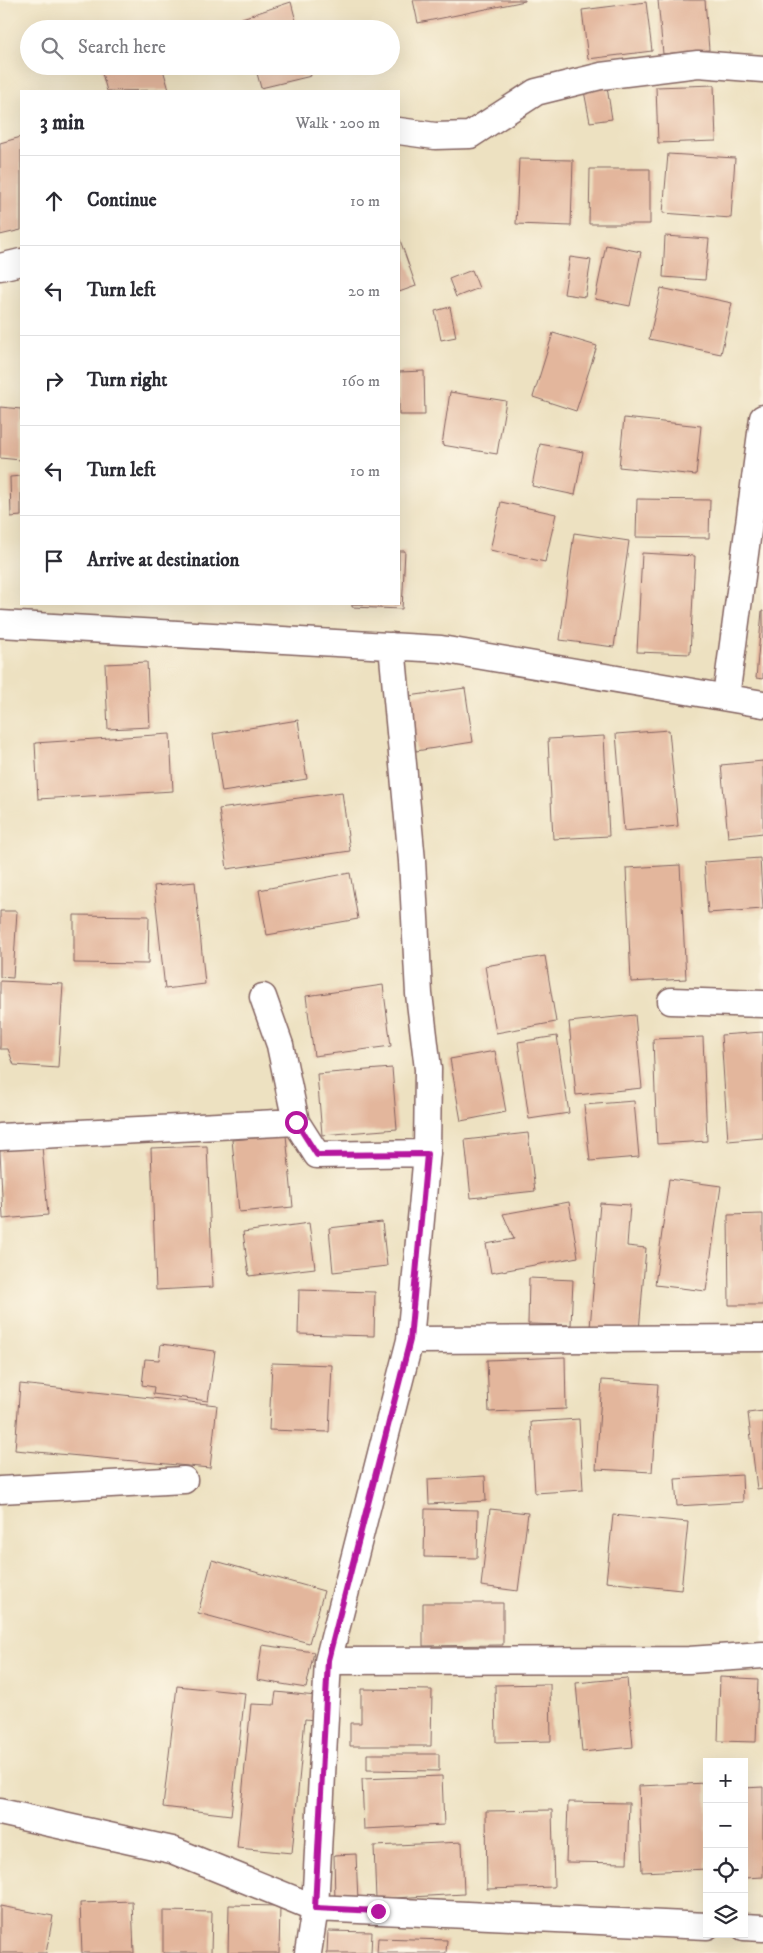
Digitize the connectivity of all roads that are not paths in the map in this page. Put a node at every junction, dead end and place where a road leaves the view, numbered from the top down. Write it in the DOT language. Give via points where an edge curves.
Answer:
graph roads {
  1 [pos="763,69"];
  2 [pos="400,131"];
  3 [pos="20,262"];
  4 [pos="0,266"];
  5 [pos="763,418"];
  6 [pos="0,624"];
  7 [pos="392,646"];
  8 [pos="726,697"];
  9 [pos="763,704"];
  10 [pos="263,997"];
  11 [pos="671,1001"];
  12 [pos="763,1004"];
  13 [pos="296,1122"];
  14 [pos="0,1137"];
  15 [pos="427,1154"];
  16 [pos="763,1338"];
  17 [pos="410,1340"];
  18 [pos="184,1480"];
  19 [pos="0,1490"];
  20 [pos="763,1655"];
  21 [pos="328,1660"];
  22 [pos="0,1812"];
  23 [pos="315,1908"];
  24 [pos="703,1926"];
  25 [pos="748,1927"];
  26 [pos="763,1928"];
  27 [pos="308,1953"];
  1 -- 2 [label="street" via="698,64 601,76 536,92 470,135 435,136"];
  3 -- 4 [label="street"];
  5 -- 8 [label="street"];
  6 -- 7 [label="street"];
  7 -- 8 [label="street" via="441,649"];
  7 -- 15 [label="street" via="412,861 419,994 428,1069"];
  8 -- 9 [label="street"];
  10 -- 13 [label="street" via="280,1045"];
  11 -- 12 [label="street"];
  13 -- 14 [label="street"];
  13 -- 15 [label="street" via="317,1155"];
  15 -- 17 [label="street"];
  16 -- 17 [label="street"];
  17 -- 21 [label="street"];
  18 -- 19 [label="street"];
  20 -- 21 [label="street" via="689,1660"];
  21 -- 23 [label="street"];
  22 -- 23 [label="street" via="172,1850"];
  23 -- 24 [label="street"];
  23 -- 27 [label="street"];
  25 -- 26 [label="street"];
}
